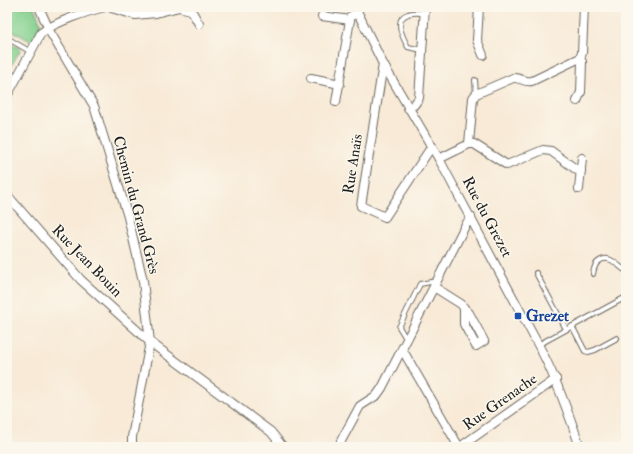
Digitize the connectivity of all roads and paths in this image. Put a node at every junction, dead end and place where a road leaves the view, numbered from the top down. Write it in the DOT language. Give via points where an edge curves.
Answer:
graph roads {
  1 [pos="39,7"];
  2 [pos="107,7"];
  3 [pos="479,7"];
  4 [pos="584,7"];
  5 [pos="357,10"];
  6 [pos="424,10"];
  7 [pos="322,16"];
  8 [pos="350,20"];
  9 [pos="199,24"];
  10 [pos="48,27"];
  11 [pos="7,38"];
  12 [pos="422,50"];
  13 [pos="31,52"];
  14 [pos="483,55"];
  15 [pos="580,58"];
  16 [pos="383,64"];
  17 [pos="311,78"];
  18 [pos="475,80"];
  19 [pos="340,84"];
  20 [pos="476,94"];
  21 [pos="7,96"];
  22 [pos="578,101"];
  23 [pos="336,102"];
  24 [pos="408,108"];
  25 [pos="469,144"];
  26 [pos="432,146"];
  27 [pos="439,158"];
  28 [pos="582,158"];
  29 [pos="581,171"];
  30 [pos="579,189"];
  31 [pos="7,195"];
  32 [pos="471,217"];
  33 [pos="626,271"];
  34 [pos="536,273"];
  35 [pos="593,274"];
  36 [pos="435,284"];
  37 [pos="626,297"];
  38 [pos="464,308"];
  39 [pos="572,326"];
  40 [pos="566,329"];
  41 [pos="617,338"];
  42 [pos="407,340"];
  43 [pos="150,342"];
  44 [pos="538,345"];
  45 [pos="402,349"];
  46 [pos="556,379"];
  47 [pos="132,447"];
  48 [pos="283,447"];
  49 [pos="340,447"];
  50 [pos="460,447"];
  51 [pos="580,447"];
  1 -- 10 [label="street, Chemin du Grand Grès"];
  2 -- 9 [label="street" via="135,15 179,8 191,10"];
  2 -- 10 [label="street"];
  3 -- 14 [label="street" via="477,40"];
  4 -- 15 [label="street"];
  5 -- 8 [label="street"];
  5 -- 16 [label="street, Rue du Grezet"];
  6 -- 12 [label="street"];
  6 -- 12 [label="lane" via="409,13 400,20 400,29 408,47"];
  7 -- 8 [label="street"];
  8 -- 19 [label="street"];
  10 -- 13 [label="street" via="41,33"];
  10 -- 43 [label="street, Chemin du Grand Grès" via="94,106 128,217 143,281"];
  11 -- 13 [label="lane"];
  12 -- 24 [label="street" via="419,98"];
  13 -- 21 [label="street"];
  15 -- 20 [label="street" via="532,82 517,77"];
  15 -- 22 [label="street" via="581,92"];
  16 -- 24 [label="street, Rue du Grezet"];
  16 -- 26 [label="street, Rue Anaïs" via="361,206 385,218"];
  17 -- 19 [label="street"];
  18 -- 20 [label="lane"];
  19 -- 23 [label="street"];
  20 -- 25 [label="street" via="473,98"];
  24 -- 26 [label="street, Rue du Grezet"];
  25 -- 27 [label="street"];
  25 -- 29 [label="street" via="474,144 507,165 543,150 551,151"];
  26 -- 27 [label="street, Rue du Grezet"];
  27 -- 32 [label="street, Rue du Grezet"];
  28 -- 29 [label="street"];
  29 -- 30 [label="street"];
  31 -- 43 [label="street, Rue Jean Bouin" via="81,280"];
  32 -- 36 [label="street"];
  32 -- 44 [label="street, Rue du Grezet"];
  33 -- 35 [label="lane" via="609,258 604,258 597,261"];
  34 -- 40 [label="lane"];
  36 -- 38 [label="street"];
  36 -- 42 [label="street"];
  36 -- 42 [label="lane" via="420,284 399,327"];
  37 -- 39 [label="lane"];
  39 -- 40 [label="lane"];
  39 -- 41 [label="lane" via="585,351 588,352"];
  40 -- 44 [label="lane"];
  42 -- 45 [label="street"];
  43 -- 47 [label="street, Chemin du Grand Grès"];
  43 -- 48 [label="street, Rue Jean Bouin" via="271,432"];
  44 -- 46 [label="street, Rue du Grezet"];
  45 -- 49 [label="street" via="382,388 360,406"];
  45 -- 50 [label="street"];
  46 -- 50 [label="street, Rue Grenache"];
  46 -- 51 [label="street, Rue du Grezet"];
}
